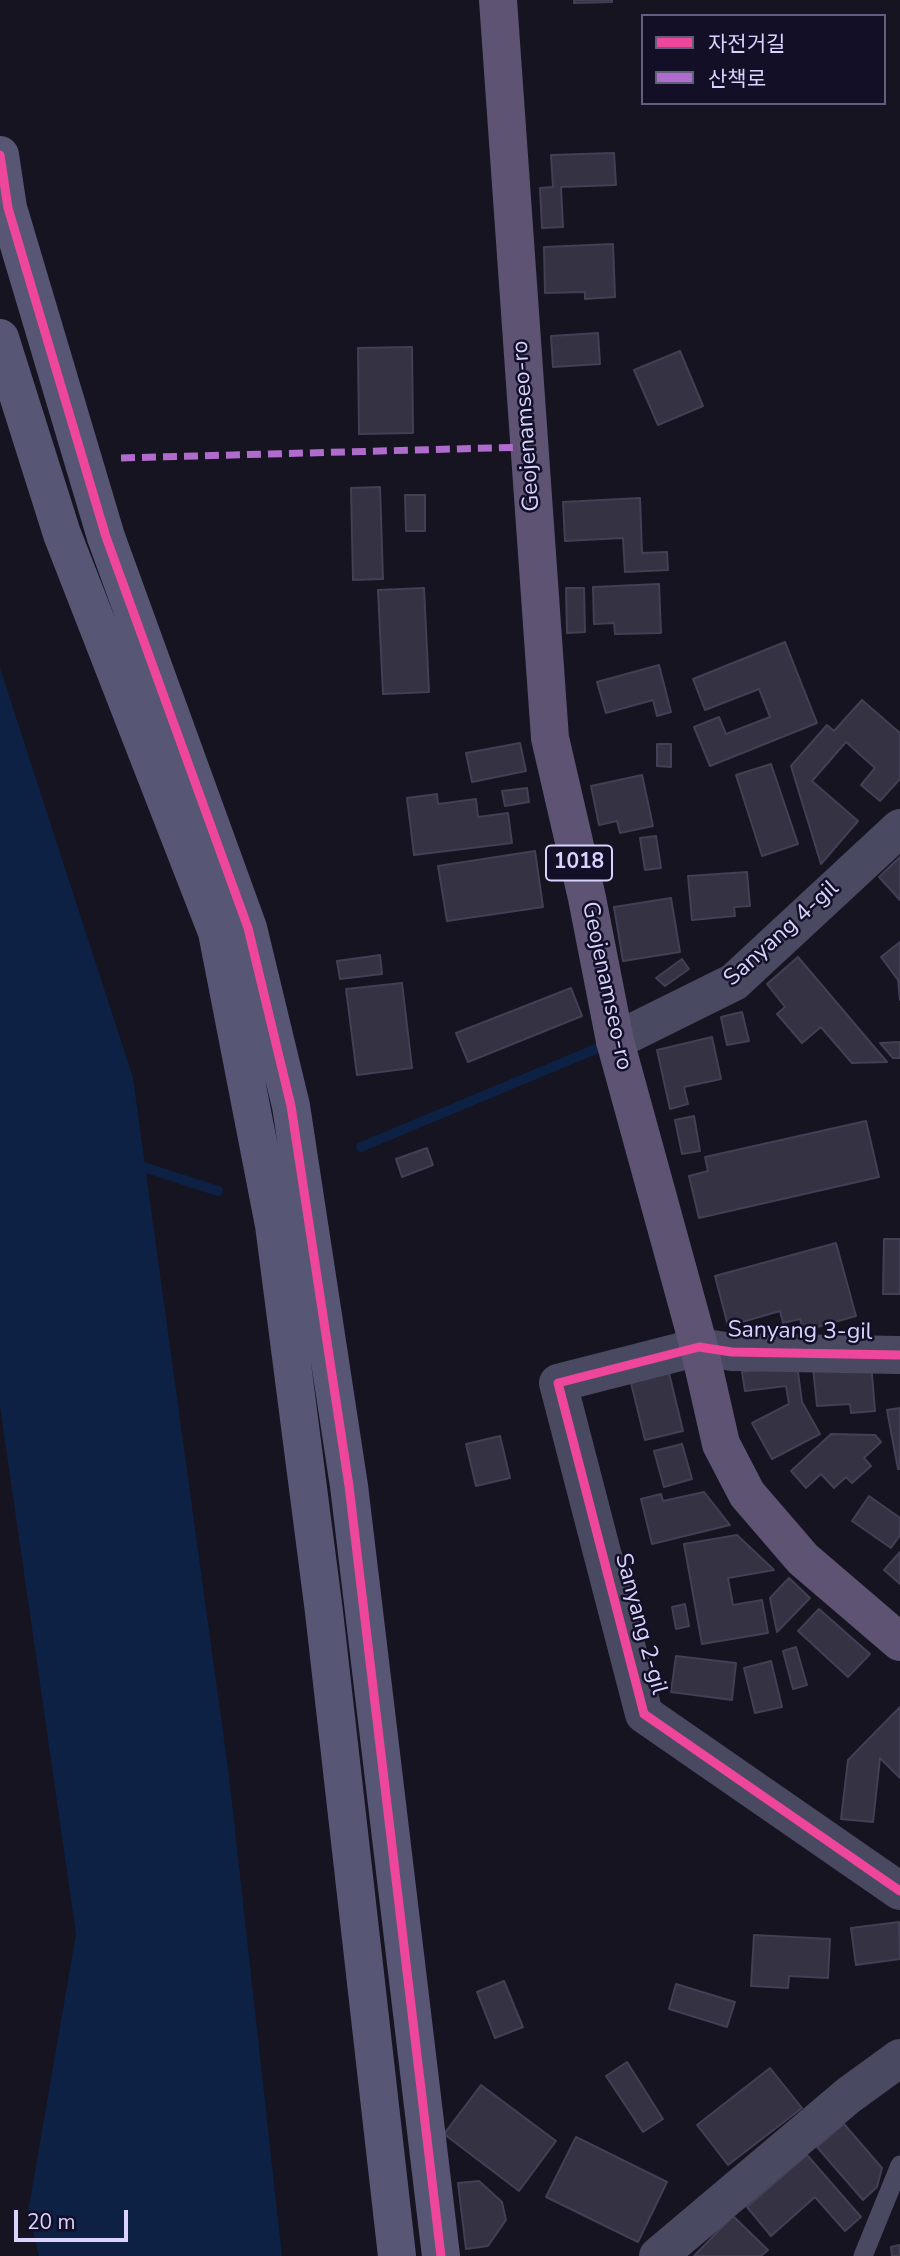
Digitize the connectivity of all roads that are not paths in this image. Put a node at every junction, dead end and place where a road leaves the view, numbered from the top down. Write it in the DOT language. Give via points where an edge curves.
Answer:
graph roads {
  1 [pos="498,0"];
  2 [pos="0,155"];
  3 [pos="0,338"];
  4 [pos="900,828"];
  5 [pos="615,1041"];
  6 [pos="699,1347"];
  7 [pos="900,1355"];
  8 [pos="900,1642"];
  9 [pos="900,1891"];
  10 [pos="900,2057"];
  11 [pos="900,2165"];
  12 [pos="397,2256"];
  13 [pos="441,2256"];
  14 [pos="658,2256"];
  15 [pos="863,2256"];
  1 -- 5 [label="main road, Geojenamseo-ro / 1018" via="550,738"];
  2 -- 13 [label="street" via="8,208 106,537 248,928 291,1106 349,1486"];
  3 -- 12 [label="street" via="62,534 217,932 274,1225 324,1612"];
  4 -- 5 [label="street, Sanyang 4-gil" via="734,982"];
  5 -- 6 [label="main road, Geojenamseo-ro / 1018"];
  6 -- 7 [label="street, Sanyang 3-gil" via="732,1352"];
  6 -- 8 [label="main road, Geojenamseo-ro / 1018" via="721,1444 747,1494 803,1559"];
  6 -- 9 [label="street, Sanyang 2-gil" via="558,1383 644,1714"];
  10 -- 14 [label="street"];
  11 -- 15 [label="lane"];
}
